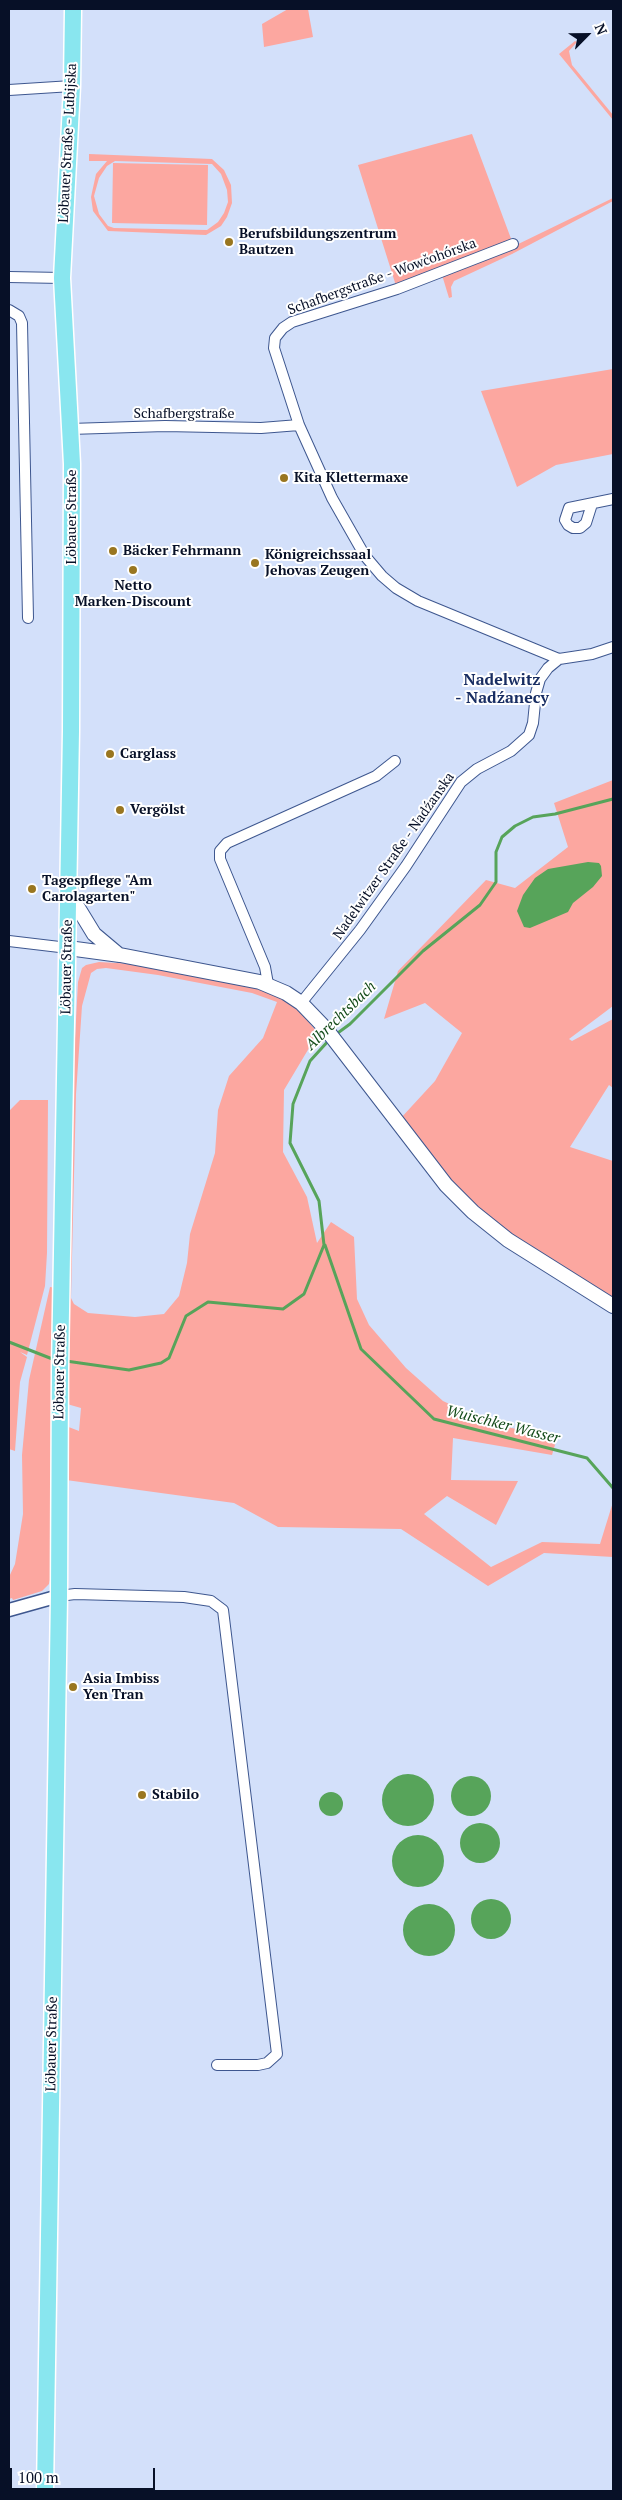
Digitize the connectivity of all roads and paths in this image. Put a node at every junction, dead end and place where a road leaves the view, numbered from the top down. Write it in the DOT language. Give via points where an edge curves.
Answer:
graph roads {
  1 [pos="73,9"];
  2 [pos="72,86"];
  3 [pos="9,90"];
  4 [pos="513,244"];
  5 [pos="9,277"];
  6 [pos="62,278"];
  7 [pos="9,310"];
  8 [pos="299,425"];
  9 [pos="70,429"];
  10 [pos="613,499"];
  11 [pos="592,504"];
  12 [pos="28,618"];
  13 [pos="613,647"];
  14 [pos="559,659"];
  15 [pos="396,761"];
  16 [pos="69,894"];
  17 [pos="9,941"];
  18 [pos="68,948"];
  19 [pos="120,955"];
  20 [pos="268,984"];
  21 [pos="301,1003"];
  22 [pos="613,1306"];
  23 [pos="59,1596"];
  24 [pos="9,1610"];
  25 [pos="217,2065"];
  26 [pos="45,2491"];
  1 -- 2 [label="main road, Löbauer Straße - Lubijska"];
  2 -- 3 [label="street"];
  2 -- 6 [label="main road, Löbauer Straße - Lubijska"];
  4 -- 8 [label="street, Schafbergstraße - Wowčohórska" via="396,289 292,322 283,328 275,338 274,348"];
  5 -- 6 [label="street"];
  6 -- 9 [label="main road, Löbauer Straße"];
  7 -- 12 [label="street" via="19,316 22,323"];
  8 -- 9 [label="street, Schafbergstraße"];
  8 -- 14 [label="street, Schafbergstraße - Wowčohórska" via="344,521 365,556 382,576 418,601"];
  9 -- 16 [label="main road, Löbauer Straße"];
  10 -- 11 [label="street"];
  13 -- 14 [label="street"];
  14 -- 21 [label="street, Nadelwitzer Straße - Nadźanska" via="540,679 529,735 511,751 477,769 461,782 360,930"];
  15 -- 20 [label="street" via="376,776 227,843 220,851 220,859 265,967"];
  16 -- 18 [label="main road, Löbauer Straße"];
  16 -- 19 [label="main road" via="94,934"];
  17 -- 18 [label="street"];
  18 -- 19 [label="main road"];
  18 -- 23 [label="main road, Löbauer Straße"];
  19 -- 20 [label="main road"];
  20 -- 21 [label="main road"];
  21 -- 22 [label="main road" via="326,1029 446,1185 473,1212 508,1240"];
  23 -- 24 [label="street"];
  23 -- 25 [label="street" via="184,1597 211,1601 223,1610 277,2054 267,2064 258,2066"];
  23 -- 26 [label="main road, Löbauer Straße"];
}
